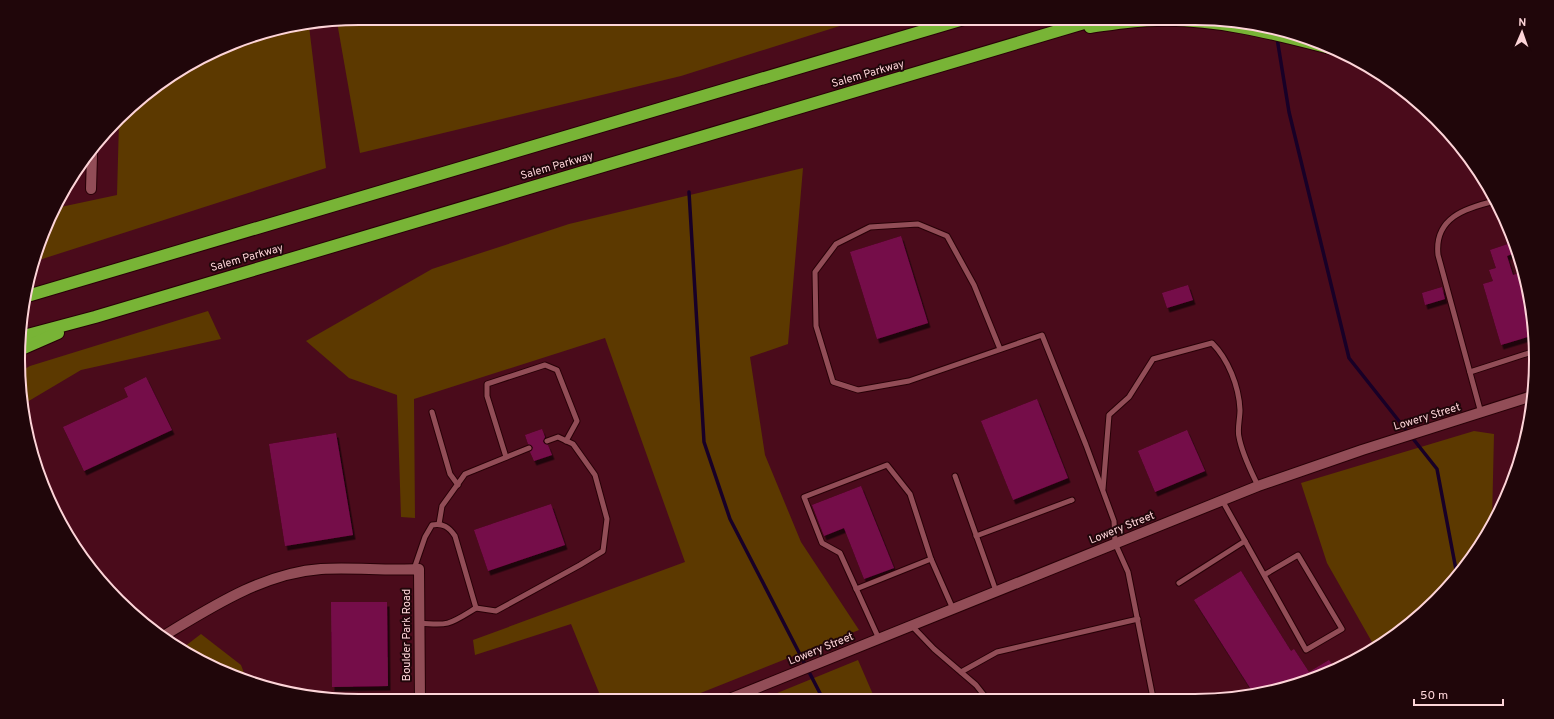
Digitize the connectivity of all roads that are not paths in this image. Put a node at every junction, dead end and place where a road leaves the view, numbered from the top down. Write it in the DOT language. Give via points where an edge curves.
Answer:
graph roads {
  1 [pos="942,25"];
  2 [pos="1078,25"];
  3 [pos="1109,25"];
  4 [pos="1258,31"];
  5 [pos="1055,32"];
  6 [pos="1283,37"];
  7 [pos="92,159"];
  8 [pos="91,189"];
  9 [pos="1490,202"];
  10 [pos="31,295"];
  11 [pos="95,317"];
  12 [pos="26,335"];
  13 [pos="26,347"];
  14 [pos="1000,349"];
  15 [pos="1529,353"];
  16 [pos="1470,372"];
  17 [pos="1526,398"];
  18 [pos="432,412"];
  19 [pos="1481,412"];
  20 [pos="547,441"];
  21 [pos="566,441"];
  22 [pos="529,448"];
  23 [pos="506,457"];
  24 [pos="956,476"];
  25 [pos="458,485"];
  26 [pos="1258,486"];
  27 [pos="1103,491"];
  28 [pos="1072,500"];
  29 [pos="1222,500"];
  30 [pos="439,524"];
  31 [pos="976,536"];
  32 [pos="1245,541"];
  33 [pos="1115,543"];
  34 [pos="931,559"];
  35 [pos="416,569"];
  36 [pos="1264,575"];
  37 [pos="1179,583"];
  38 [pos="856,589"];
  39 [pos="996,592"];
  40 [pos="476,608"];
  41 [pos="953,609"];
  42 [pos="1138,619"];
  43 [pos="419,624"];
  44 [pos="911,625"];
  45 [pos="168,633"];
  46 [pos="879,639"];
  47 [pos="961,672"];
  48 [pos="420,694"];
  49 [pos="742,694"];
  50 [pos="983,694"];
  51 [pos="1152,694"];
  1 -- 10 [label="highway"];
  2 -- 5 [label="highway, Salem Parkway"];
  3 -- 5 [label="highway"];
  4 -- 6 [label="highway"];
  5 -- 11 [label="highway, Salem Parkway"];
  7 -- 8 [label="street"];
  9 -- 16 [label="lane" via="1465,209 1454,216 1439,234 1437,244"];
  11 -- 12 [label="highway, Salem Parkway"];
  11 -- 13 [label="highway"];
  14 -- 14 [label="lane" via="909,381 858,390 833,382 816,326 815,272 836,244 870,228 918,224 947,236 974,285"];
  14 -- 27 [label="lane" via="1042,335"];
  15 -- 16 [label="lane"];
  16 -- 19 [label="lane"];
  17 -- 19 [label="street, Lowery Street"];
  18 -- 25 [label="lane" via="450,474"];
  19 -- 26 [label="street, Lowery Street"];
  20 -- 21 [label="lane" via="558,437"];
  21 -- 23 [label="lane" via="577,421 557,370 545,365 487,384 486,396"];
  21 -- 40 [label="lane" via="572,444 595,475 607,519 603,551 496,611"];
  22 -- 23 [label="lane"];
  23 -- 25 [label="lane" via="465,474"];
  24 -- 31 [label="lane"];
  25 -- 30 [label="lane" via="442,506"];
  26 -- 27 [label="lane" via="1239,437 1239,399 1232,377 1222,353 1212,343 1153,359 1129,397 1109,415"];
  26 -- 29 [label="street, Lowery Street"];
  27 -- 33 [label="lane" via="1114,521"];
  28 -- 31 [label="lane"];
  29 -- 32 [label="lane"];
  29 -- 33 [label="street, Lowery Street"];
  30 -- 35 [label="lane" via="432,525 425,537"];
  30 -- 40 [label="lane" via="450,528 455,536"];
  31 -- 39 [label="lane"];
  32 -- 36 [label="lane"];
  32 -- 37 [label="lane"];
  33 -- 39 [label="street, Lowery Street"];
  33 -- 42 [label="lane" via="1128,572"];
  34 -- 38 [label="lane"];
  34 -- 38 [label="lane" via="910,494 887,465 804,497 822,543 840,553"];
  34 -- 41 [label="lane"];
  35 -- 43 [label="street, Boulder Park Road"];
  35 -- 45 [label="street" via="321,569 272,578 210,608"];
  36 -- 36 [label="lane" via="1306,650 1342,629 1298,555"];
  38 -- 46 [label="lane"];
  39 -- 41 [label="street, Lowery Street"];
  40 -- 43 [label="lane" via="458,620 443,625"];
  41 -- 44 [label="street, Lowery Street"];
  42 -- 47 [label="lane" via="997,652"];
  42 -- 51 [label="lane"];
  43 -- 48 [label="street, Boulder Park Road"];
  44 -- 46 [label="street, Lowery Street"];
  44 -- 47 [label="lane"];
  46 -- 49 [label="street, Lowery Street"];
  47 -- 50 [label="lane"];
}
